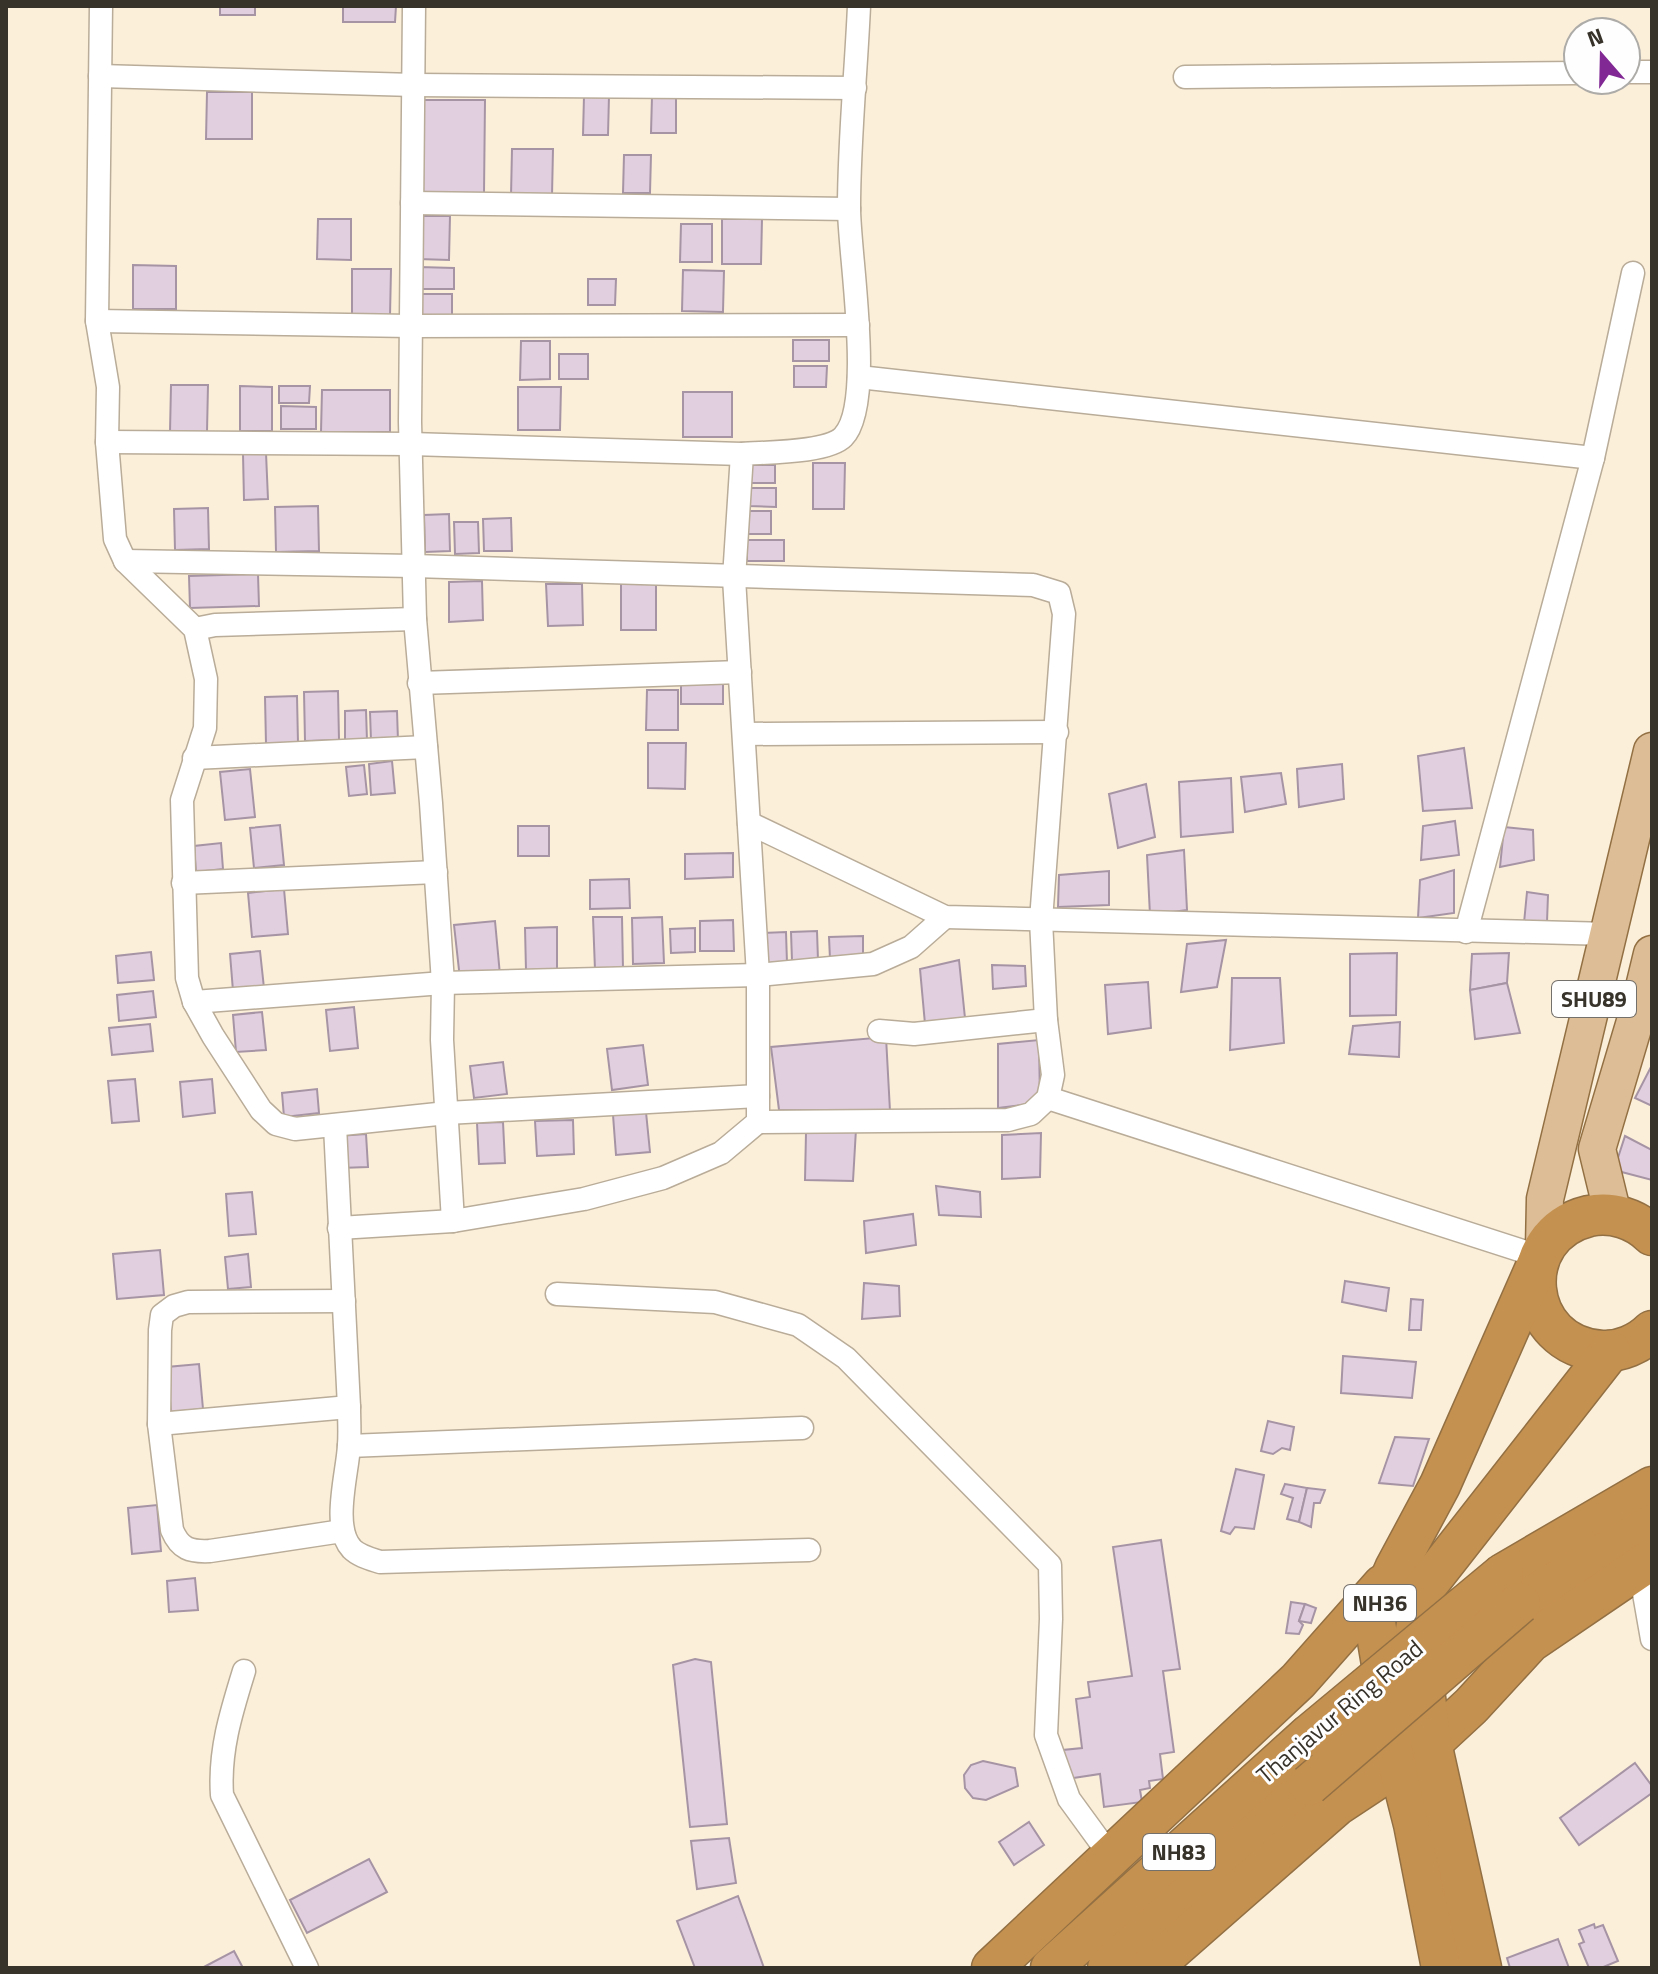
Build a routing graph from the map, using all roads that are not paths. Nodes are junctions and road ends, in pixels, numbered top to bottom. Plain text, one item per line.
1 (101, 6) edge
2 (414, 6) edge
3 (859, 6) edge
4 (1562, 73) edge
5 (100, 76) junction
6 (1185, 77) dead end
7 (414, 85) junction
8 (855, 88) junction
9 (412, 203) junction
10 (849, 209) junction
11 (1633, 273) dead end
12 (97, 321) junction
13 (858, 325) junction
14 (411, 326) junction
15 (859, 377) junction
16 (107, 442) junction
17 (411, 444) junction
18 (742, 454) junction
19 (1593, 458) junction
20 (125, 561) junction
21 (414, 566) junction
22 (734, 578) junction
23 (415, 619) junction
24 (195, 629) junction
25 (740, 672) junction
26 (419, 683) junction
27 (1057, 732) junction
28 (744, 734) junction
29 (426, 747) junction
30 (1652, 751) edge
31 (194, 758) junction
32 (749, 823) junction
33 (436, 872) junction
34 (183, 883) junction
35 (945, 917) junction
36 (1041, 920) junction
37 (1466, 932) junction
38 (1609, 934) junction
39 (1652, 954) edge
40 (758, 975) junction
41 (443, 983) junction
42 (194, 1002) junction
43 (1046, 1020) junction
44 (879, 1031) dead end
45 (758, 1096) junction
46 (1048, 1098) junction
47 (447, 1113) junction
48 (758, 1122) junction
49 (335, 1126) junction
50 (453, 1221) junction
51 (1637, 1222) edge
52 (339, 1228) junction
53 (1541, 1257) junction
54 (557, 1294) dead end
55 (344, 1301) junction
56 (1652, 1331) edge
57 (1610, 1351) junction
58 (349, 1407) junction
59 (159, 1424) junction
60 (802, 1428) dead end
61 (349, 1446) junction
62 (1652, 1487) edge
63 (1652, 1525) edge
64 (342, 1531) junction
65 (809, 1550) dead end
66 (1646, 1562) edge
67 (1395, 1569) junction
68 (1512, 1589) junction
69 (1652, 1639) edge
70 (244, 1671) dead end
71 (1471, 1706) junction
72 (1415, 1754) junction
73 (1440, 1785) junction
74 (1323, 1795) junction
75 (1414, 1824) junction
76 (1112, 1858) junction
77 (307, 1968) edge
78 (992, 1968) edge
79 (1051, 1968) edge
80 (1108, 1968) edge
81 (1151, 1968) edge
82 (1442, 1968) edge
83 (1481, 1968) edge

1 - 5 street
2 - 7 street
3 - 8 street
4 - 6 street
5 - 7 street
5 - 12 street
7 - 8 street
7 - 9 street
8 - 10 street
9 - 10 street
9 - 14 street
10 - 13 street
11 - 19 street
12 - 14 street
12 - 16 street
13 - 14 street
13 - 15 street
14 - 17 street
15 - 18 street
15 - 19 street
16 - 17 street
16 - 20 street
17 - 18 street
17 - 21 street
18 - 22 street
19 - 37 street
20 - 21 street
20 - 24 street
21 - 22 street
21 - 23 street
22 - 25 street
22 - 27 street
23 - 24 street
23 - 26 street
24 - 31 street
25 - 26 street
25 - 28 street
26 - 29 street
27 - 28 street
27 - 36 street
28 - 32 street
29 - 31 street
29 - 33 street
30 - 38 main road, SHU89
31 - 34 street
32 - 35 street
32 - 40 street
33 - 34 street
33 - 41 street
34 - 42 street
35 - 36 street
35 - 40 street
36 - 37 street
36 - 43 street
37 - 38 street
38 - 53 main road, SHU89
39 - 51 main road, SHU89
40 - 41 street
40 - 45 street
41 - 42 street
41 - 47 street
42 - 49 street
43 - 44 street
43 - 46 street
45 - 47 street
45 - 48 street
46 - 48 street
46 - 53 street
47 - 49 street
47 - 50 street
48 - 50 street
49 - 52 street
50 - 52 street
51 - 53 highway, NH36
52 - 55 street
53 - 57 highway
53 - 67 highway, NH36
54 - 76 street
55 - 58 street
55 - 59 street
56 - 57 highway, NH36
57 - 72 highway, NH36
58 - 59 street
58 - 61 street
59 - 64 street
60 - 61 street
61 - 64 street
62 - 68 highway, Thanjavur Ring Road / NH83
63 - 68 highway, Thanjavur Ring Road / NH83
64 - 65 street
66 - 69 street
66 - 71 highway
67 - 72 highway, NH36
67 - 76 highway
68 - 74 highway, Thanjavur Ring Road / NH83, bridge
68 - 79 highway, Thanjavur Ring Road / NH83, bridge
70 - 77 street
71 - 72 highway
71 - 73 highway
72 - 73 highway, NH36
72 - 74 highway
72 - 75 highway, NH36
73 - 83 highway, NH36
74 - 75 highway
74 - 80 highway, Thanjavur Ring Road / NH83
74 - 81 highway
75 - 82 highway, NH36
76 - 78 highway

